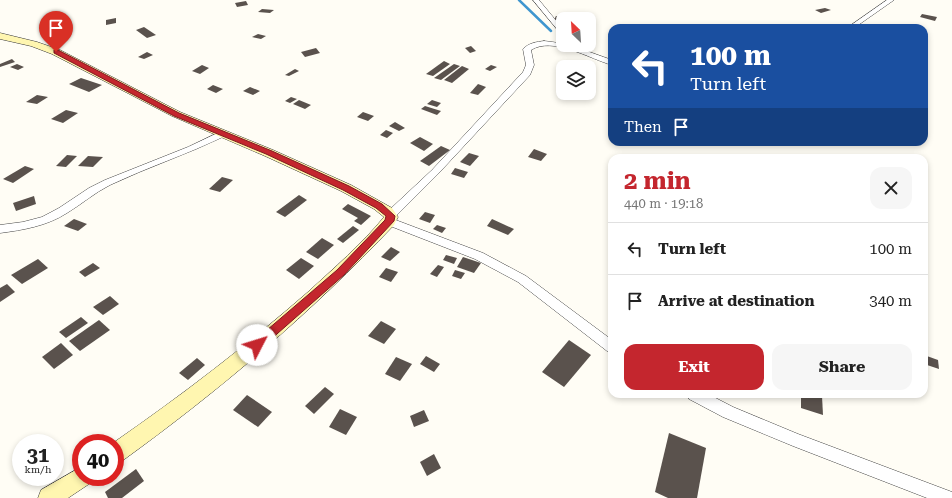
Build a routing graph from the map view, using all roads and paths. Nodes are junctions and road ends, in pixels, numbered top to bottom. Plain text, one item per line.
1 (536, 0) edge
2 (891, 0) edge
3 (556, 24) edge
4 (856, 24) edge
5 (0, 36) edge
6 (556, 45) edge
7 (584, 52) edge
8 (608, 61) edge
9 (222, 134) junction
10 (390, 218) junction
11 (0, 229) edge
12 (608, 344) edge
13 (702, 398) edge
14 (124, 447) edge
15 (72, 483) edge
16 (49, 498) edge
17 (947, 498) edge

1 - 3 street
2 - 4 street
5 - 9 street
6 - 10 street
7 - 8 street
9 - 10 street
9 - 11 street
10 - 12 street
10 - 14 street
13 - 17 street
15 - 16 street

